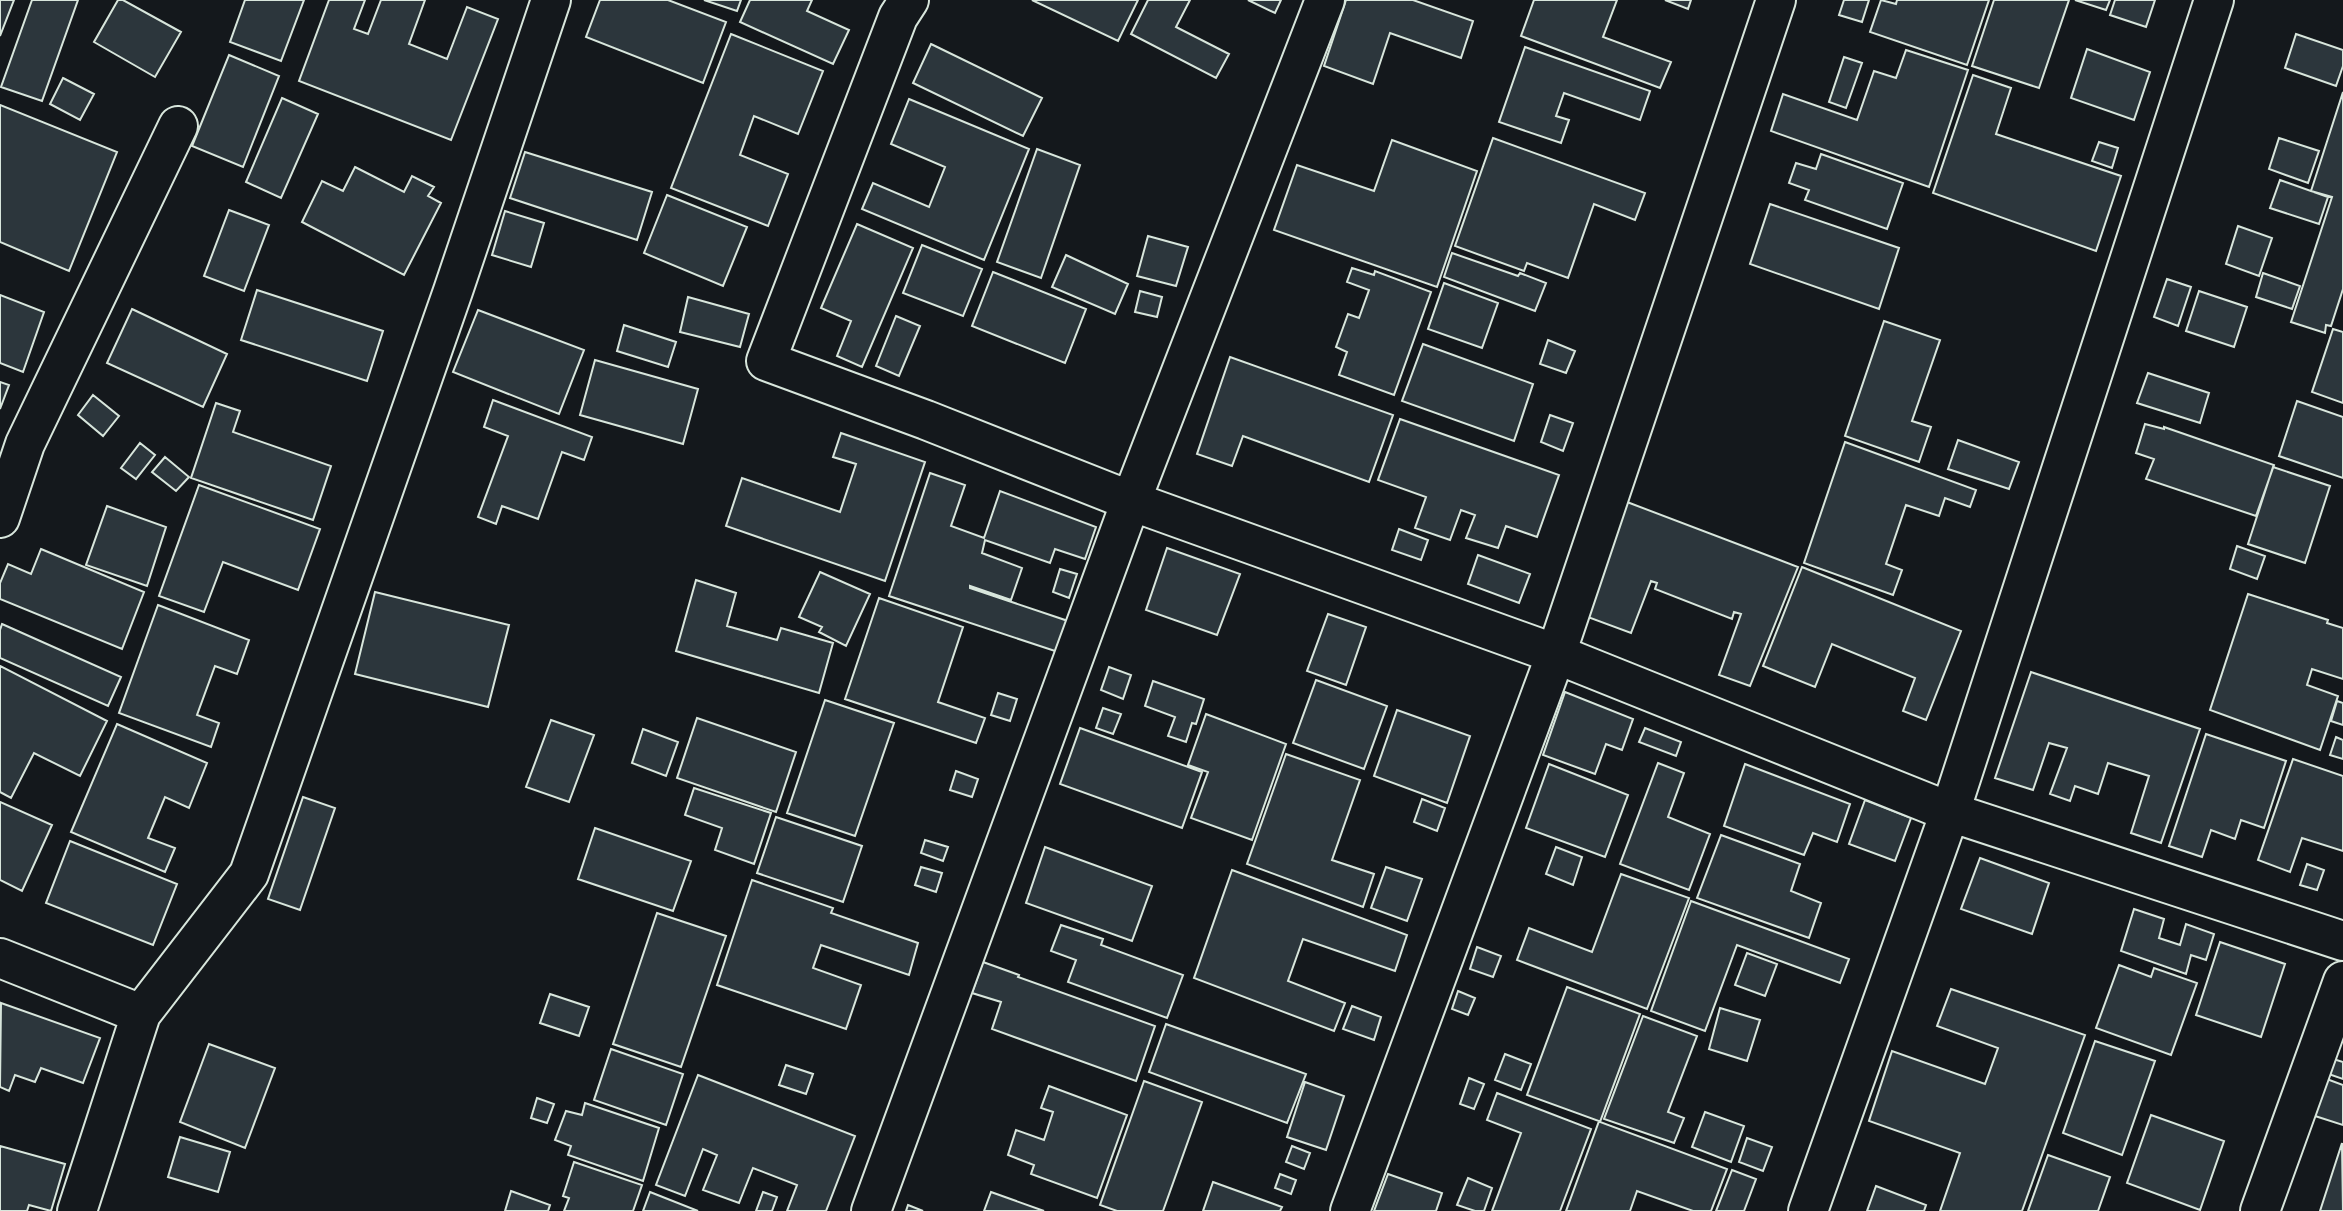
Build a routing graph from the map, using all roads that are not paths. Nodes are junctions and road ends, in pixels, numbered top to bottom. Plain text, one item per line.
1 (551, 0) edge
2 (909, 0) edge
3 (1325, 0) edge
4 (1776, 0) edge
5 (2214, 0) edge
6 (178, 126) dead end
7 (1131, 500) junction
8 (0, 518) edge
9 (1556, 653) junction
10 (1950, 812) junction
11 (2343, 941) edge
12 (0, 958) edge
13 (2343, 981) edge
14 (141, 1014) junction
15 (77, 1211) edge
16 (871, 1211) edge
17 (1350, 1211) edge
18 (1808, 1211) edge
19 (2260, 1211) edge

1 - 14 street
2 - 7 street
3 - 7 street
4 - 9 street
5 - 10 street
6 - 8 street
7 - 9 street
7 - 16 street
9 - 10 street
9 - 17 street
10 - 11 street
10 - 18 street
12 - 14 street
13 - 19 street
14 - 15 street

